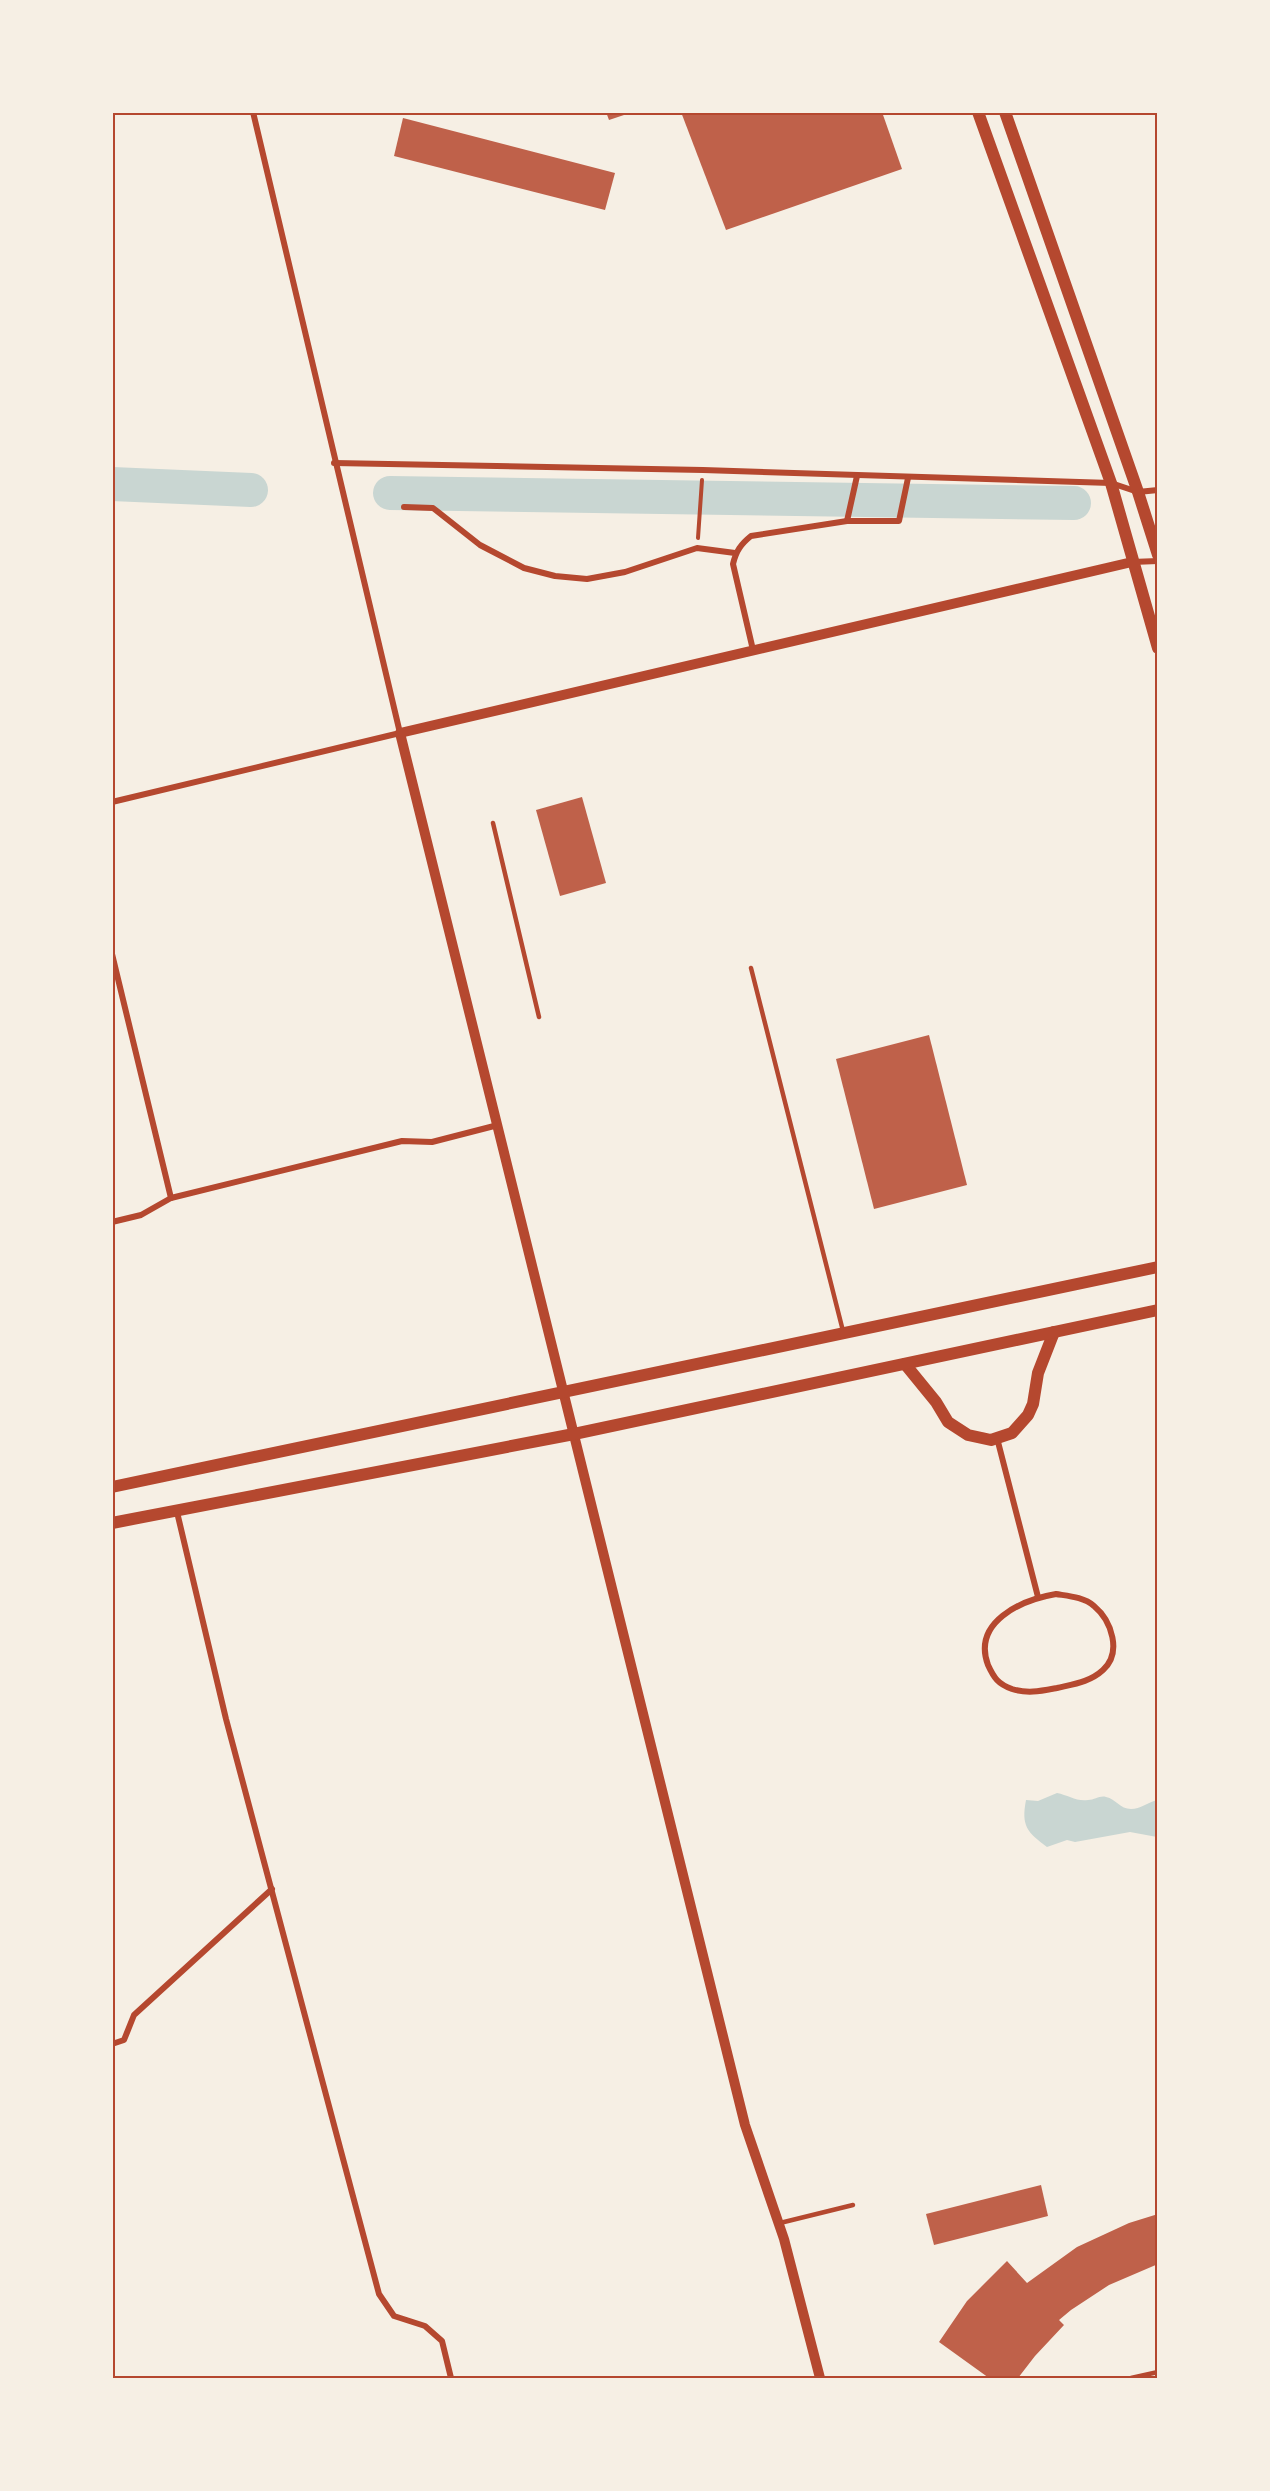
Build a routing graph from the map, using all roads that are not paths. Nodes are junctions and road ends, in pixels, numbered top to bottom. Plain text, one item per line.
1 (253, 112) edge
2 (978, 112) edge
3 (1005, 112) edge
4 (334, 463) junction
5 (857, 476) junction
6 (908, 478) junction
7 (1111, 483) junction
8 (1158, 490) edge
9 (1138, 492) junction
10 (404, 507) dead end
11 (847, 520) junction
12 (735, 553) junction
13 (1158, 555) edge
14 (1158, 561) edge
15 (1132, 562) junction
16 (1158, 648) edge
17 (753, 650) junction
18 (400, 733) junction
19 (112, 802) edge
20 (493, 823) dead end
21 (112, 954) edge
22 (750, 968) dead end
23 (539, 1017) dead end
24 (498, 1125) junction
25 (171, 1198) junction
26 (112, 1222) edge
27 (1158, 1267) edge
28 (1158, 1310) edge
29 (1054, 1332) junction
30 (843, 1334) junction
31 (905, 1364) junction
32 (564, 1392) junction
33 (574, 1434) junction
34 (997, 1438) junction
35 (112, 1487) edge
36 (177, 1512) junction
37 (112, 1523) edge
38 (1038, 1597) junction
39 (272, 1889) junction
40 (112, 2044) edge
41 (853, 2205) dead end
42 (779, 2224) junction
43 (1158, 2372) edge
44 (451, 2379) edge
45 (820, 2379) edge
46 (1131, 2379) edge

1 - 4 street
2 - 7 main road
3 - 9 main road
4 - 5 street
4 - 18 street
5 - 6 street
5 - 11 street
6 - 7 street
6 - 11 street
7 - 9 street
7 - 15 main road
8 - 9 street
9 - 13 main road
10 - 12 street
11 - 12 street
12 - 17 street
14 - 15 street
15 - 16 main road
15 - 17 street
17 - 18 street
18 - 19 street
18 - 24 street
20 - 23 lane
21 - 25 street
22 - 30 lane
24 - 25 street
24 - 32 street
25 - 26 street
27 - 30 main road
28 - 29 main road
29 - 31 main road
29 - 34 main road
30 - 32 main road
31 - 33 main road
31 - 34 main road
32 - 33 street
32 - 35 main road
33 - 36 main road
33 - 42 street
34 - 38 street
36 - 37 main road
36 - 39 street
38 - 38 street
39 - 40 street
39 - 44 street
41 - 42 lane
42 - 45 street
43 - 46 lane

